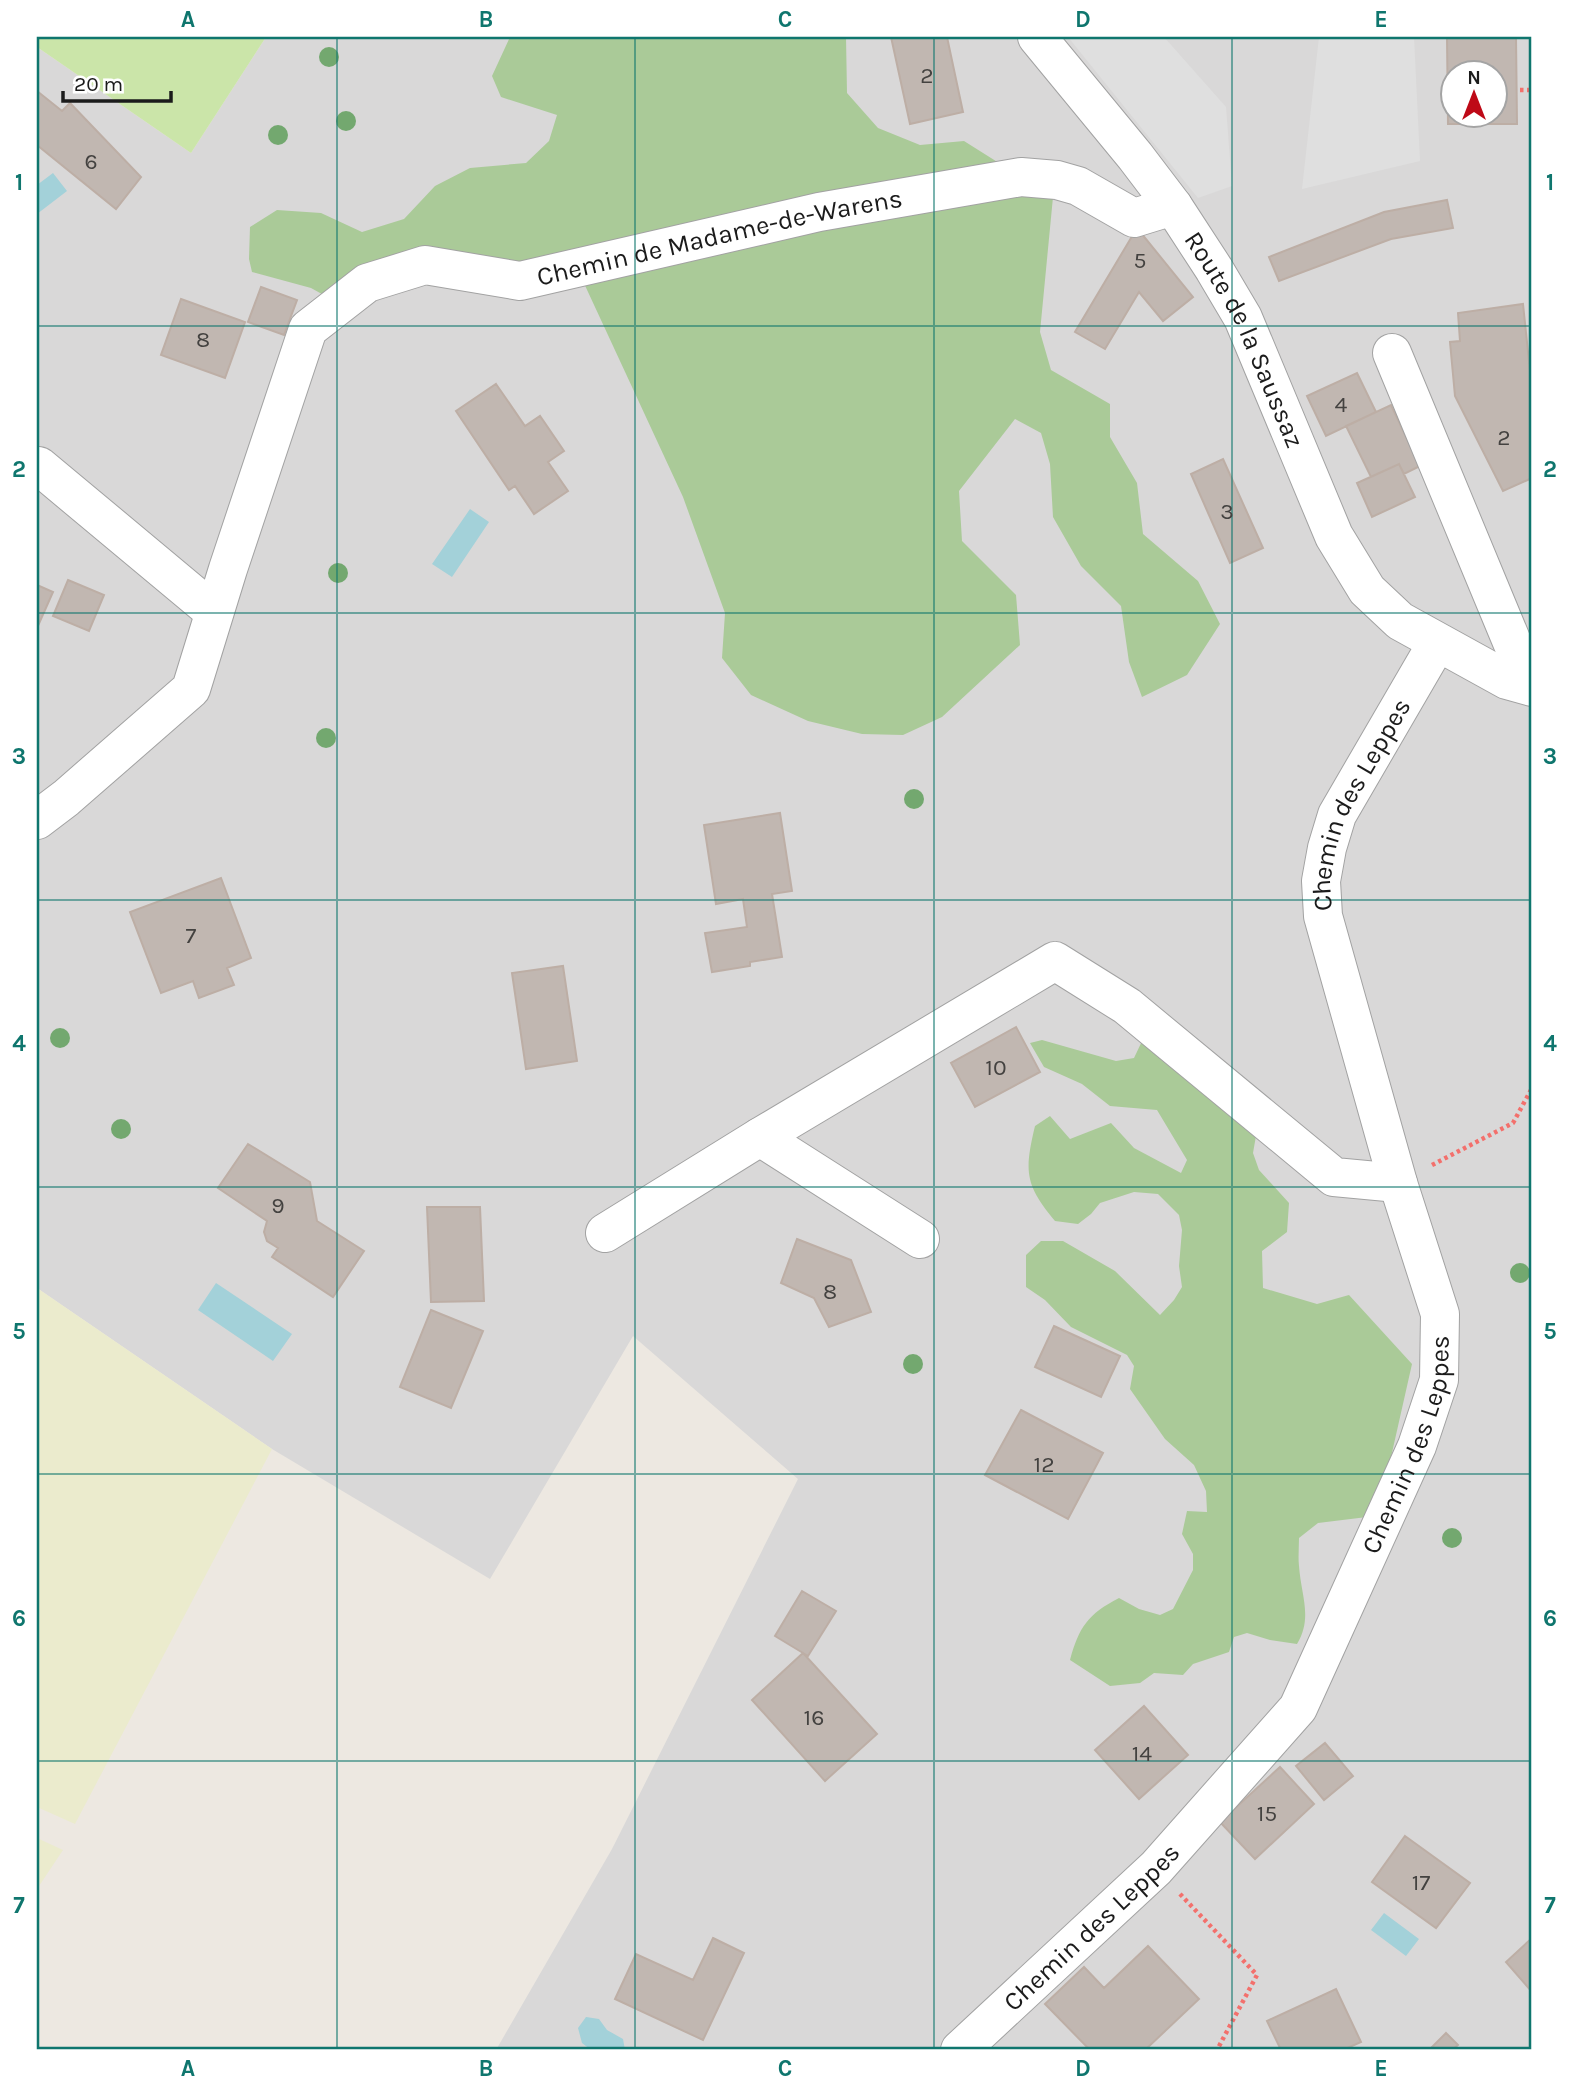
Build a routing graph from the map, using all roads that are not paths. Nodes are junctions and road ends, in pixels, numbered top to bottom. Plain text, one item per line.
1 (1037, 37) edge
2 (1173, 206) junction
3 (1392, 353) dead end
4 (37, 467) edge
5 (214, 612) junction
6 (1437, 643) junction
7 (1527, 665) edge
8 (37, 820) edge
9 (760, 1136) junction
10 (1398, 1183) junction
11 (605, 1233) dead end
12 (920, 1239) dead end
13 (960, 2050) edge

1 - 2 street, Route de la Saussaz
2 - 5 street, Chemin de Madame-de-Warens
2 - 6 street, Route de la Saussaz
3 - 7 street
4 - 5 street
5 - 8 street, Chemin de Madame-de-Warens
6 - 7 street, Route de la Saussaz
6 - 10 street, Chemin des Leppes
9 - 10 street
9 - 11 street
9 - 12 street
10 - 13 street, Chemin des Leppes

